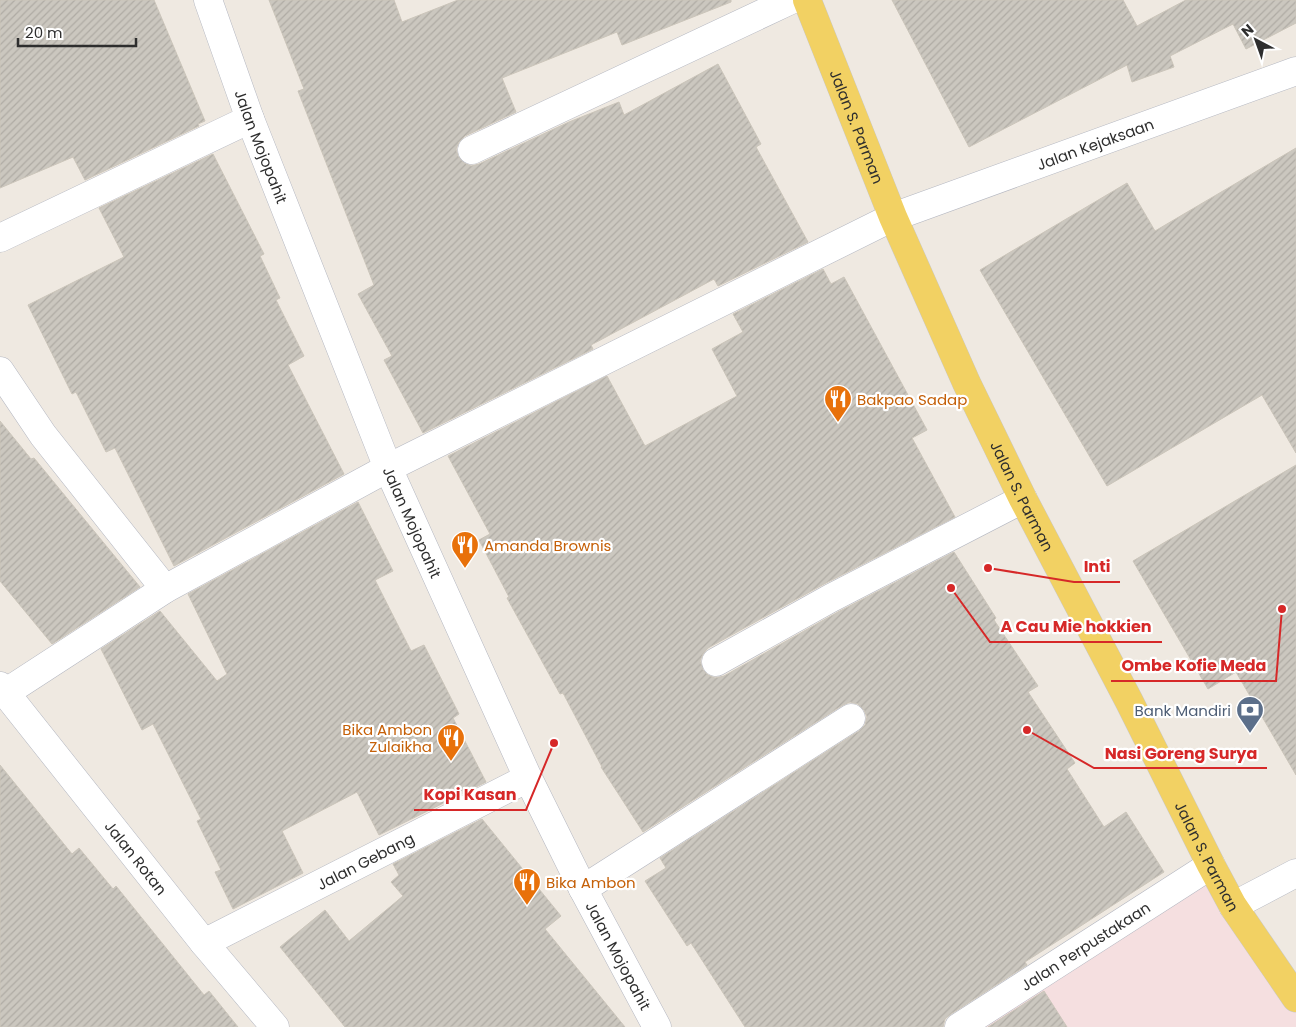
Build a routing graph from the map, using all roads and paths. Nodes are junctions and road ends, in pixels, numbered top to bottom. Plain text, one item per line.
1 (208, 0) edge
2 (791, 0) edge
3 (807, 0) edge
4 (1296, 71) edge
5 (250, 119) junction
6 (472, 150) dead end
7 (893, 217) junction
8 (0, 238) edge
9 (0, 371) edge
10 (388, 468) junction
11 (1023, 499) junction
12 (165, 588) junction
13 (716, 662) dead end
14 (3, 690) edge
15 (850, 718) dead end
16 (528, 778) junction
17 (1210, 865) junction
18 (1296, 873) edge
19 (583, 890) junction
20 (1233, 906) junction
21 (204, 943) junction
22 (1296, 998) edge
23 (275, 1027) edge
24 (657, 1027) edge
25 (959, 1027) edge

1 - 5 street, Jalan Mojopahit
2 - 6 street
3 - 7 main road, Jalan S. Parman
4 - 7 street, Jalan Kejaksaan
5 - 8 street
5 - 10 street, Jalan Mojopahit
7 - 10 street, Jalan Kejaksaan
7 - 11 main road, Jalan S. Parman
9 - 12 street
10 - 12 street, Jalan Kejaksaan
10 - 16 street, Jalan Mojopahit
11 - 13 street
11 - 17 main road, Jalan S. Parman
12 - 14 street, Jalan Kejaksaan
14 - 21 street, Jalan Rotan
15 - 19 street
16 - 19 street, Jalan Mojopahit
16 - 21 street, Jalan Gebang
17 - 20 main road, Jalan S. Parman
17 - 25 street, Jalan Perpustakaan
18 - 20 street
19 - 24 street, Jalan Mojopahit
20 - 22 main road, Jalan S. Parman
21 - 23 street, Jalan Rotan

